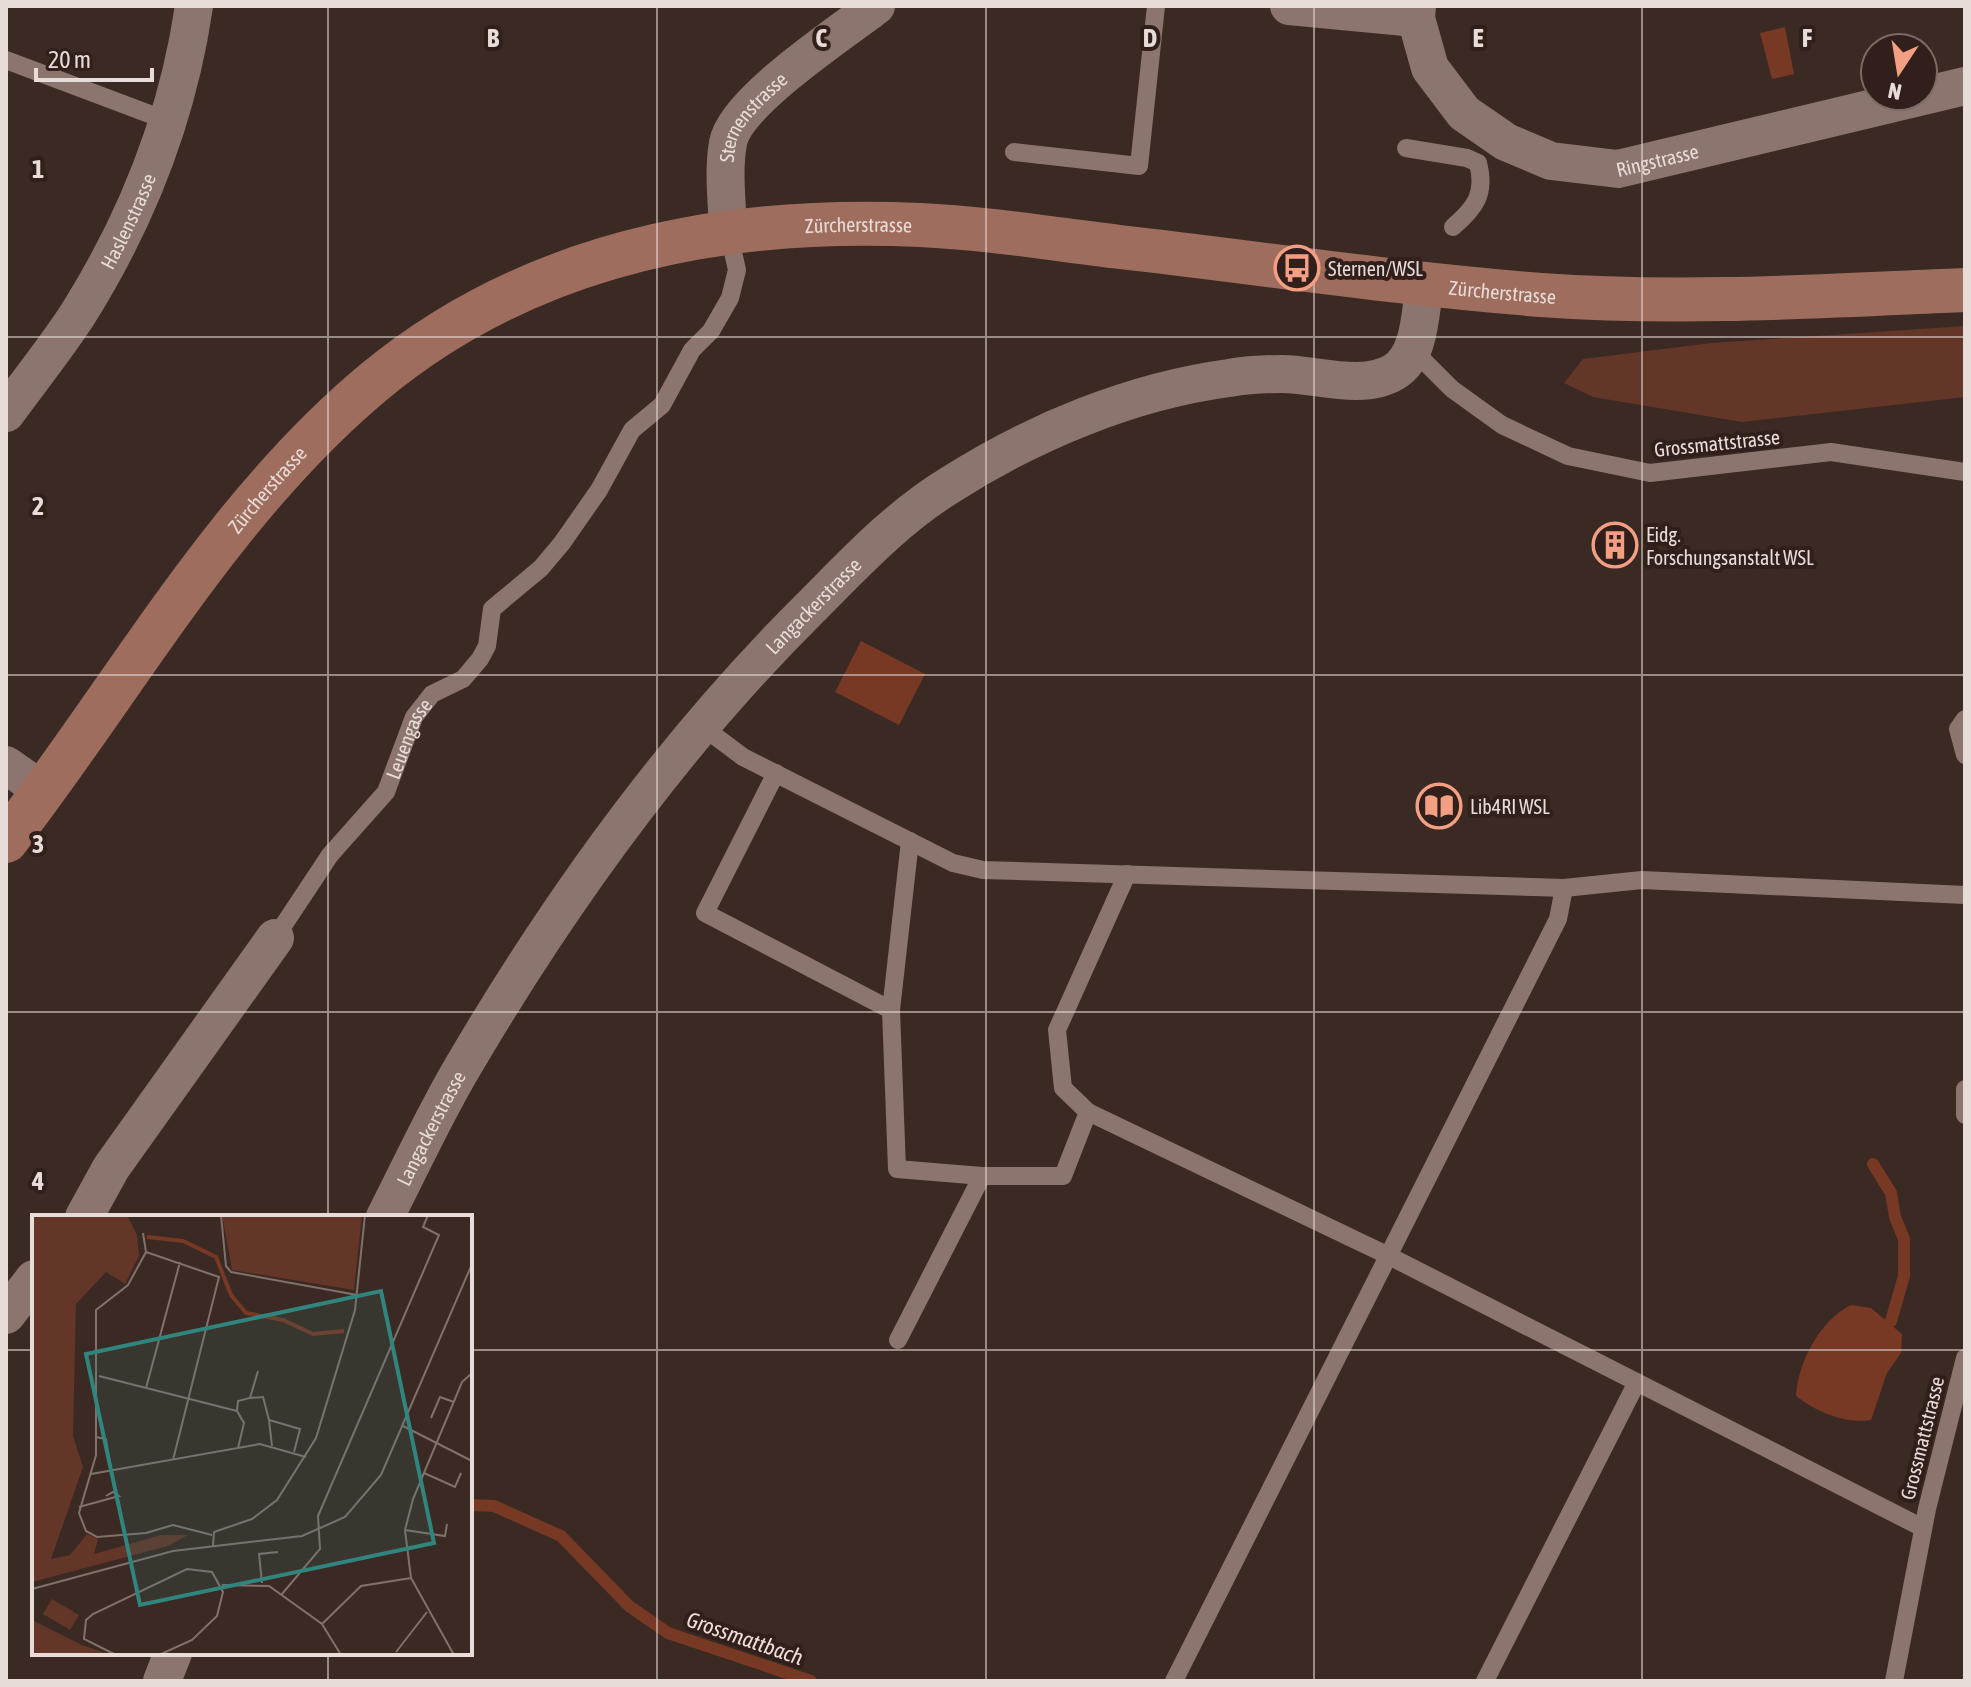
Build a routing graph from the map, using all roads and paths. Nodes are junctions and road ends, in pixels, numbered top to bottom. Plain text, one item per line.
1 (194, 6) edge
2 (876, 6) edge
3 (1156, 6) edge
4 (1289, 6) edge
5 (1416, 12) edge
6 (6, 60) edge
7 (1965, 86) edge
8 (168, 121) junction
9 (1406, 148) dead end
10 (1014, 152) dead end
11 (1453, 227) dead end
12 (728, 230) junction
13 (1425, 283) junction
14 (1965, 290) edge
15 (1413, 350) junction
16 (6, 413) edge
17 (1965, 472) edge
18 (1965, 719) edge
19 (703, 727) junction
20 (1965, 755) edge
21 (6, 765) edge
22 (776, 773) junction
23 (43, 791) junction
24 (6, 841) edge
25 (910, 841) junction
26 (1127, 874) junction
27 (1564, 888) junction
28 (1965, 895) edge
29 (275, 938) joint
30 (891, 1010) junction
31 (1965, 1089) edge
32 (1088, 1112) junction
33 (1965, 1115) edge
34 (982, 1176) junction
35 (85, 1215) edge
36 (386, 1215) edge
37 (1389, 1256) junction
38 (32, 1282) edge
39 (6, 1315) edge
40 (898, 1340) dead end
41 (1965, 1358) edge
42 (1637, 1382) junction
43 (1923, 1528) junction
44 (172, 1655) edge
45 (162, 1681) edge
46 (1174, 1681) edge
47 (1485, 1681) edge
48 (1894, 1681) edge

1 - 8 street, Haslenstrasse
2 - 12 street, Sternenstrasse
3 - 10 lane
4 - 5 street, Ringstrasse
5 - 7 street, Ringstrasse
6 - 8 lane
8 - 16 street, Haslenstrasse
9 - 11 lane
12 - 13 main road, Zürcherstrasse
12 - 23 main road, Zürcherstrasse
12 - 29 lane, Leuengasse
13 - 14 main road, Zürcherstrasse
13 - 15 street
15 - 17 lane, Grossmattstrasse
15 - 19 street, Langackerstrasse
18 - 20 lane
19 - 22 lane
19 - 36 street, Langackerstrasse
21 - 23 street
22 - 25 lane
22 - 30 lane
23 - 24 main road, Zürcherstrasse
25 - 26 lane
25 - 30 lane
26 - 27 lane
26 - 32 lane
27 - 28 lane
27 - 37 lane
29 - 35 street, Leuengasse
30 - 34 lane
31 - 33 lane
32 - 34 lane
32 - 37 lane
34 - 40 lane
37 - 42 lane
37 - 46 lane
38 - 39 street
41 - 43 lane, Grossmattstrasse
42 - 43 lane
42 - 47 lane
43 - 48 lane, Grossmattstrasse
44 - 45 street

